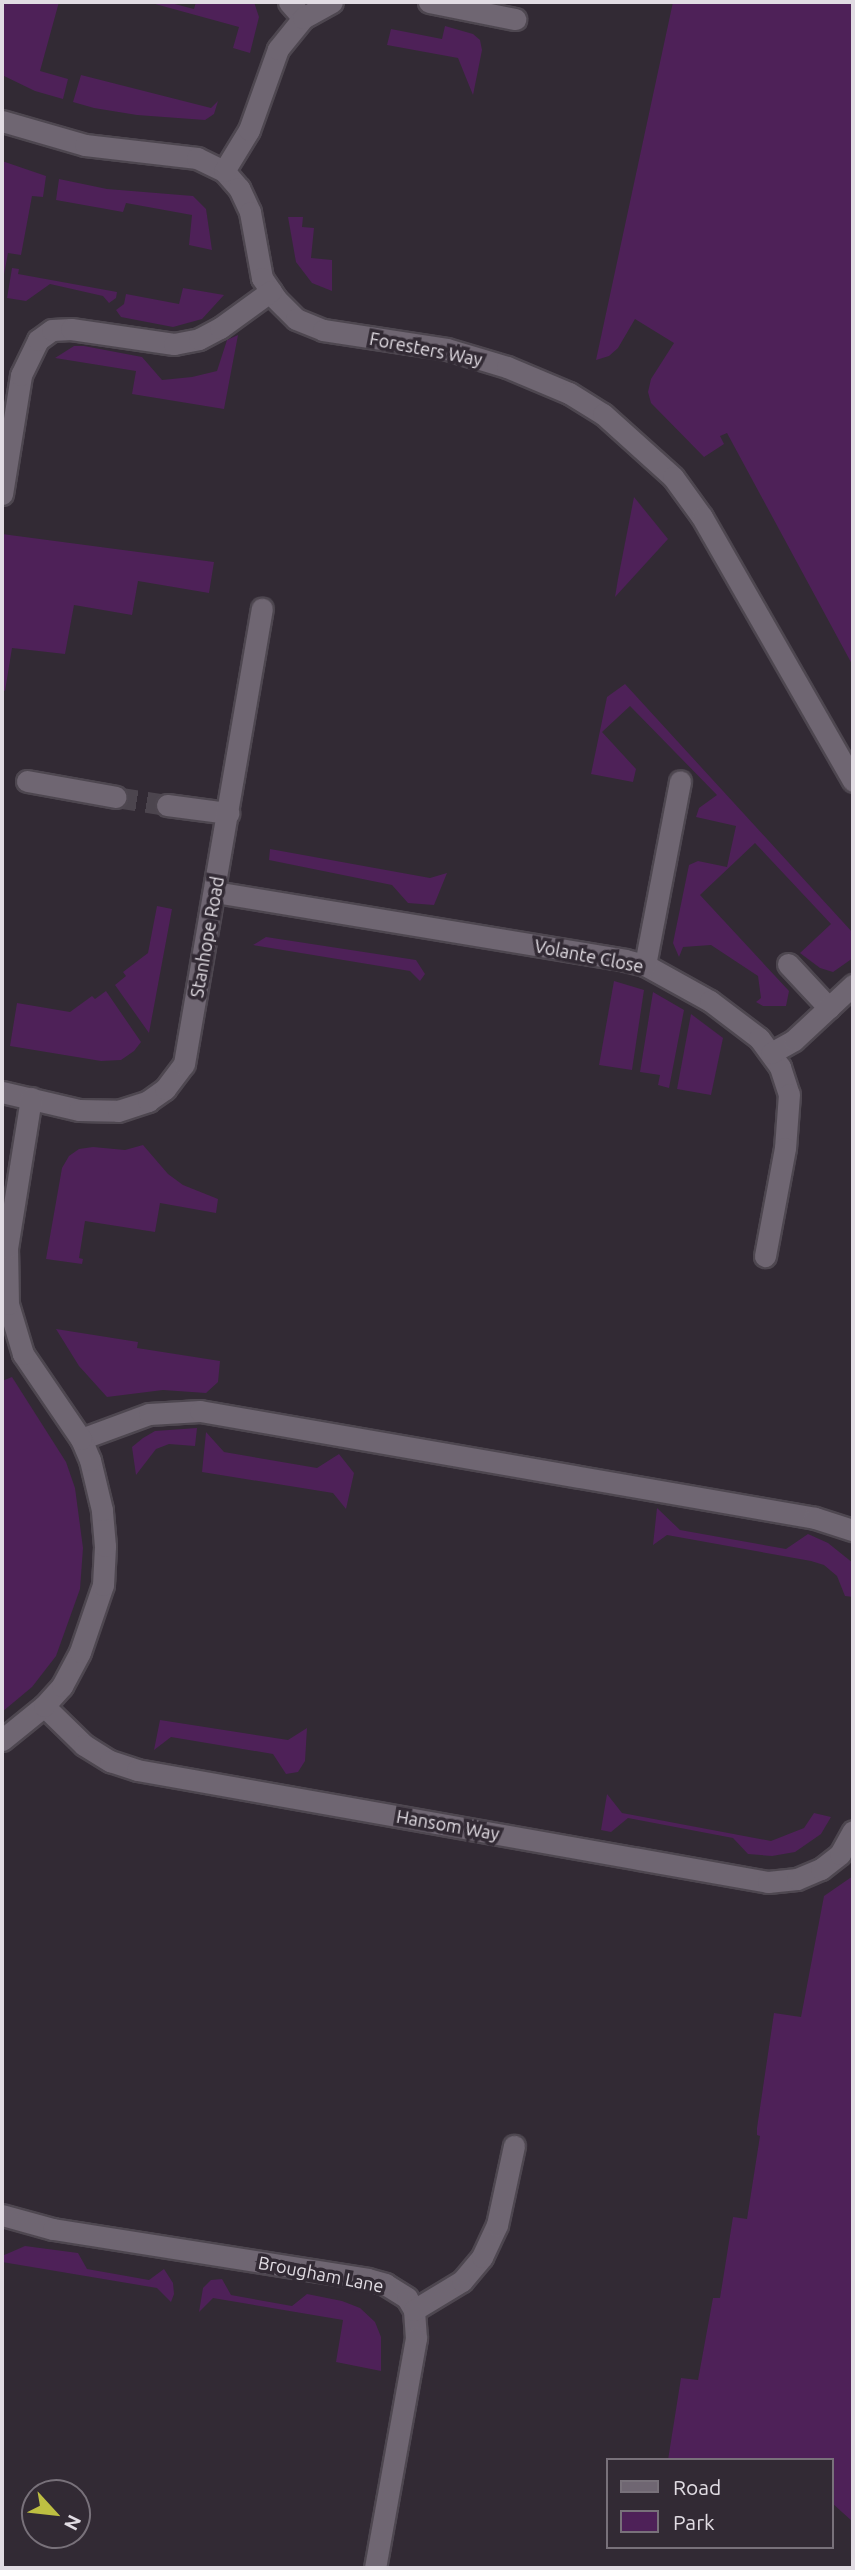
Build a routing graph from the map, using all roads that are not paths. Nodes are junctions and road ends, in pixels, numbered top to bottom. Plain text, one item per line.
1 (332, 2) edge
2 (429, 2) edge
3 (296, 10) edge
4 (515, 19) dead end
5 (2, 121) edge
6 (224, 171) junction
7 (271, 291) junction
8 (2, 494) edge
9 (262, 609) dead end
10 (26, 781) dead end
11 (680, 781) dead end
12 (853, 781) edge
13 (116, 797) tunnel mouth
14 (167, 805) tunnel mouth
15 (228, 813) junction
16 (215, 892) junction
17 (788, 964) dead end
18 (645, 965) junction
19 (853, 985) edge
20 (829, 1008) junction
21 (771, 1053) junction
22 (2, 1092) edge
23 (31, 1098) junction
24 (765, 1256) dead end
25 (81, 1439) junction
26 (853, 1530) edge
27 (44, 1706) junction
28 (2, 1740) edge
29 (853, 1831) edge
30 (514, 2146) dead end
31 (2, 2215) edge
32 (414, 2310) junction
33 (375, 2568) edge

1 - 3 street
2 - 4 street
3 - 6 street
5 - 6 street
6 - 7 street, Foresters Way
7 - 8 street
7 - 12 street, Foresters Way
9 - 15 street, Stanhope Road
10 - 13 street
11 - 18 street
14 - 15 street
15 - 16 street, Stanhope Road
16 - 18 street, Volante Close
16 - 23 street, Stanhope Road
17 - 20 street
18 - 21 street, Volante Close
19 - 20 street
20 - 21 street
21 - 24 street, Volante Close
22 - 23 street, Stanhope Road
23 - 25 street
25 - 26 street
25 - 27 street
27 - 28 street
27 - 29 street, Hansom Way
30 - 32 street
31 - 32 street, Brougham Lane
32 - 33 street

